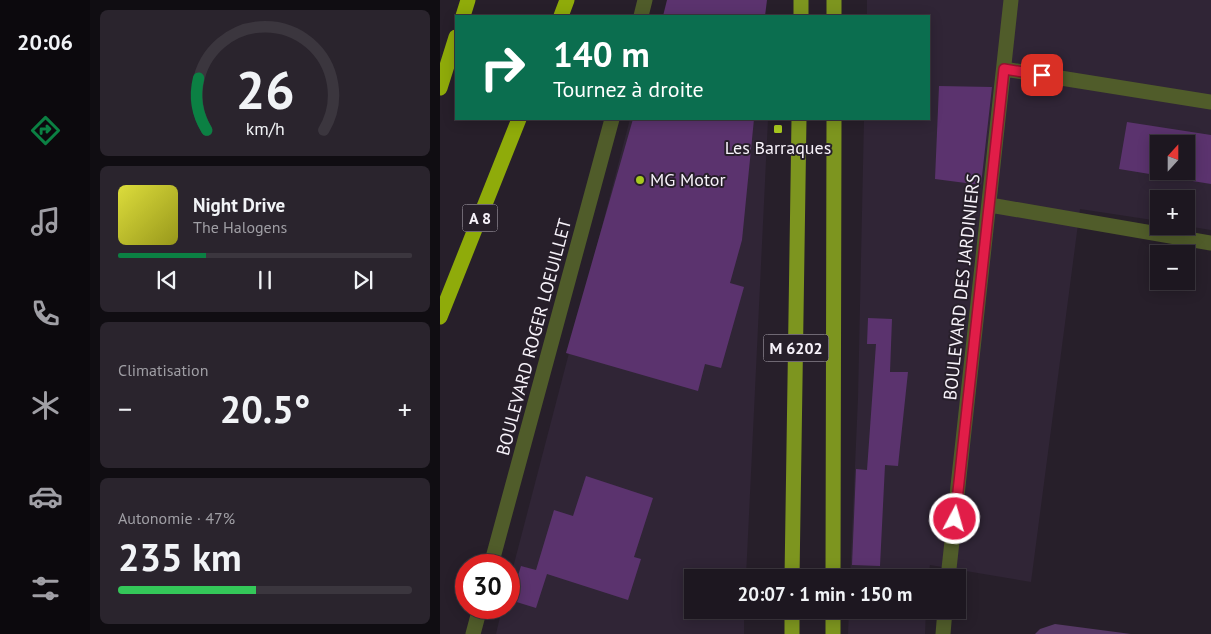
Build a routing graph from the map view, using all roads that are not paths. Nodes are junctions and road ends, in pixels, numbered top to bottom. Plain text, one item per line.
1 (462, 0) edge
2 (468, 0) edge
3 (567, 0) edge
4 (645, 0) edge
5 (801, 0) edge
6 (834, 0) edge
7 (1011, 0) edge
8 (462, 15) edge
9 (462, 15) edge
10 (560, 15) edge
11 (641, 15) edge
12 (800, 15) edge
13 (834, 15) edge
14 (455, 40) edge
15 (1004, 69) junction
16 (440, 88) edge
17 (1211, 102) edge
18 (519, 120) edge
19 (612, 120) edge
20 (799, 120) edge
21 (834, 120) edge
22 (990, 205) junction
23 (1211, 243) edge
24 (440, 317) edge
25 (494, 554) edge
26 (792, 569) edge
27 (833, 569) edge
28 (949, 569) edge
29 (477, 619) edge
30 (792, 619) edge
31 (833, 619) edge
32 (944, 619) edge
33 (473, 634) edge
34 (792, 634) edge
35 (833, 634) edge
36 (943, 634) edge

1 - 8 highway
2 - 9 highway
3 - 10 highway
4 - 11 street
5 - 12 main road
6 - 13 main road
7 - 15 street, BOULEVARD DES JARDINIERS
14 - 16 highway
15 - 17 street
15 - 22 street, BOULEVARD DES JARDINIERS
18 - 24 highway, A 8
19 - 25 street, BOULEVARD ROGER LOEUILLET
20 - 26 main road, M 6202
21 - 27 main road, M 6202
22 - 23 street
22 - 28 street, BOULEVARD DES JARDINIERS
29 - 33 street
30 - 34 main road
31 - 35 main road
32 - 36 street

